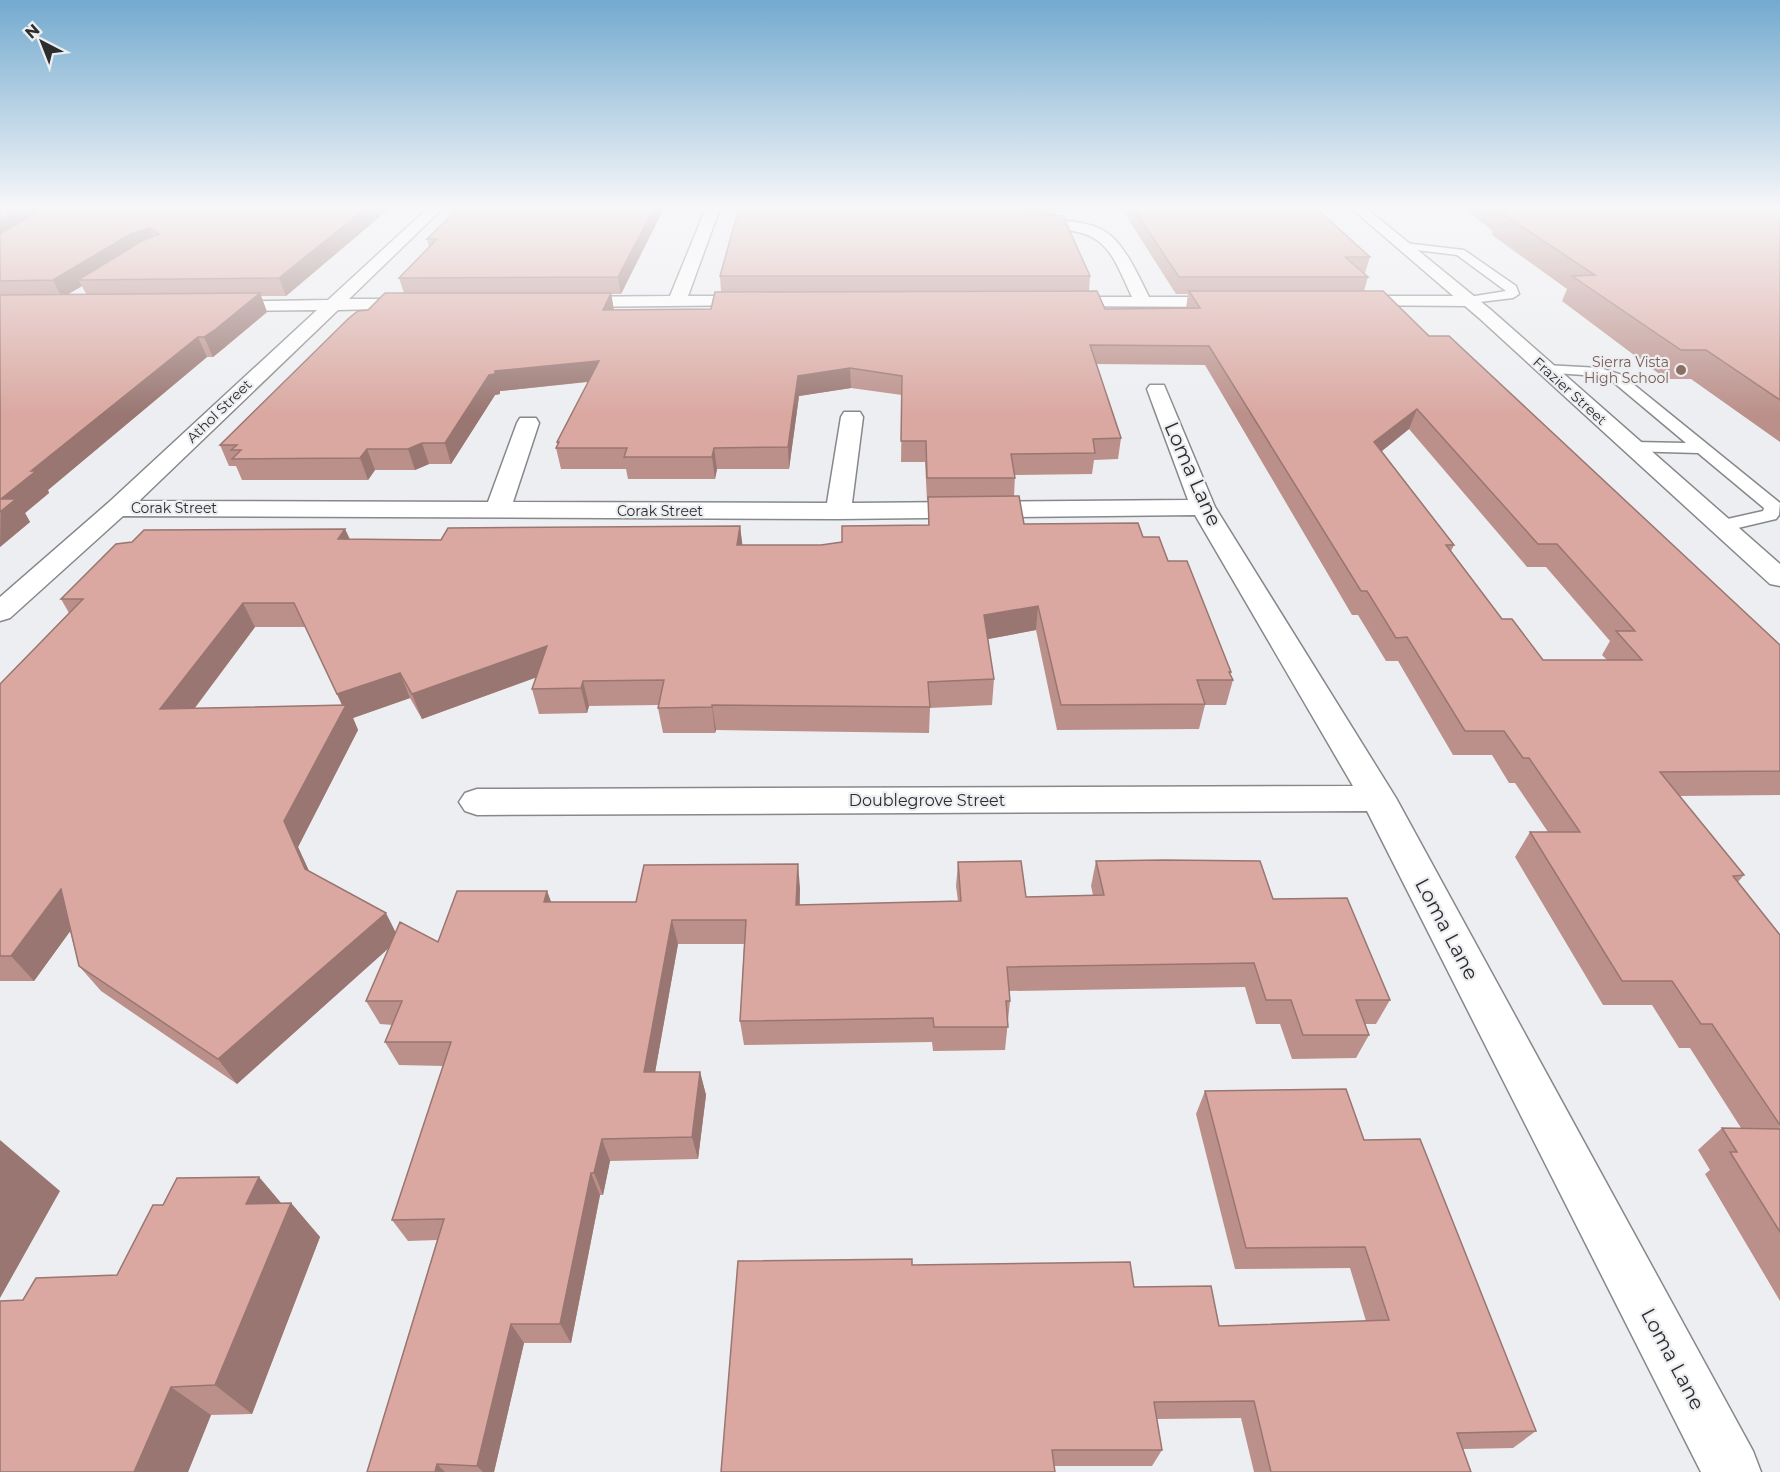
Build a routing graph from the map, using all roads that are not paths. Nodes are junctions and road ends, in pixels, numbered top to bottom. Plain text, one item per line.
1 (362, 277) edge
2 (687, 277) edge
3 (1130, 277) edge
4 (1440, 277) edge
5 (1495, 277) edge
6 (677, 301) junction
7 (773, 301) edge
8 (1468, 301) junction
9 (1035, 302) edge
10 (1143, 302) junction
11 (1248, 302) edge
12 (1330, 302) edge
13 (546, 303) edge
14 (438, 304) edge
15 (201, 306) edge
16 (330, 306) junction
17 (1545, 369) junction
18 (1157, 389) dead end
19 (852, 417) dead end
20 (528, 423) dead end
21 (1633, 447) junction
22 (1702, 448) junction
23 (1203, 507) junction
24 (117, 508) junction
25 (497, 511) junction
26 (838, 511) junction
27 (1721, 526) junction
28 (1780, 578) edge
29 (0, 612) edge
30 (1378, 798) junction
31 (477, 802) dead end
32 (1732, 1472) edge

1 - 16 street, Athol Street
2 - 6 street
3 - 10 street
4 - 8 street, Frazier Street
5 - 8 lane
6 - 7 street
6 - 13 street
8 - 12 street
8 - 17 street, Frazier Street
9 - 10 street
10 - 11 street
14 - 16 street
15 - 16 street
16 - 24 street, Athol Street
17 - 21 street, Frazier Street
17 - 22 lane
18 - 23 street, Loma Lane
19 - 26 street
20 - 25 street
21 - 22 lane
21 - 27 street, Frazier Street
22 - 27 lane
23 - 26 street, Corak Street
23 - 30 street, Loma Lane
24 - 25 street, Corak Street
24 - 29 street, Athol Street
25 - 26 street, Corak Street
27 - 28 street, Frazier Street
30 - 31 street, Doublegrove Street
30 - 32 street, Loma Lane

